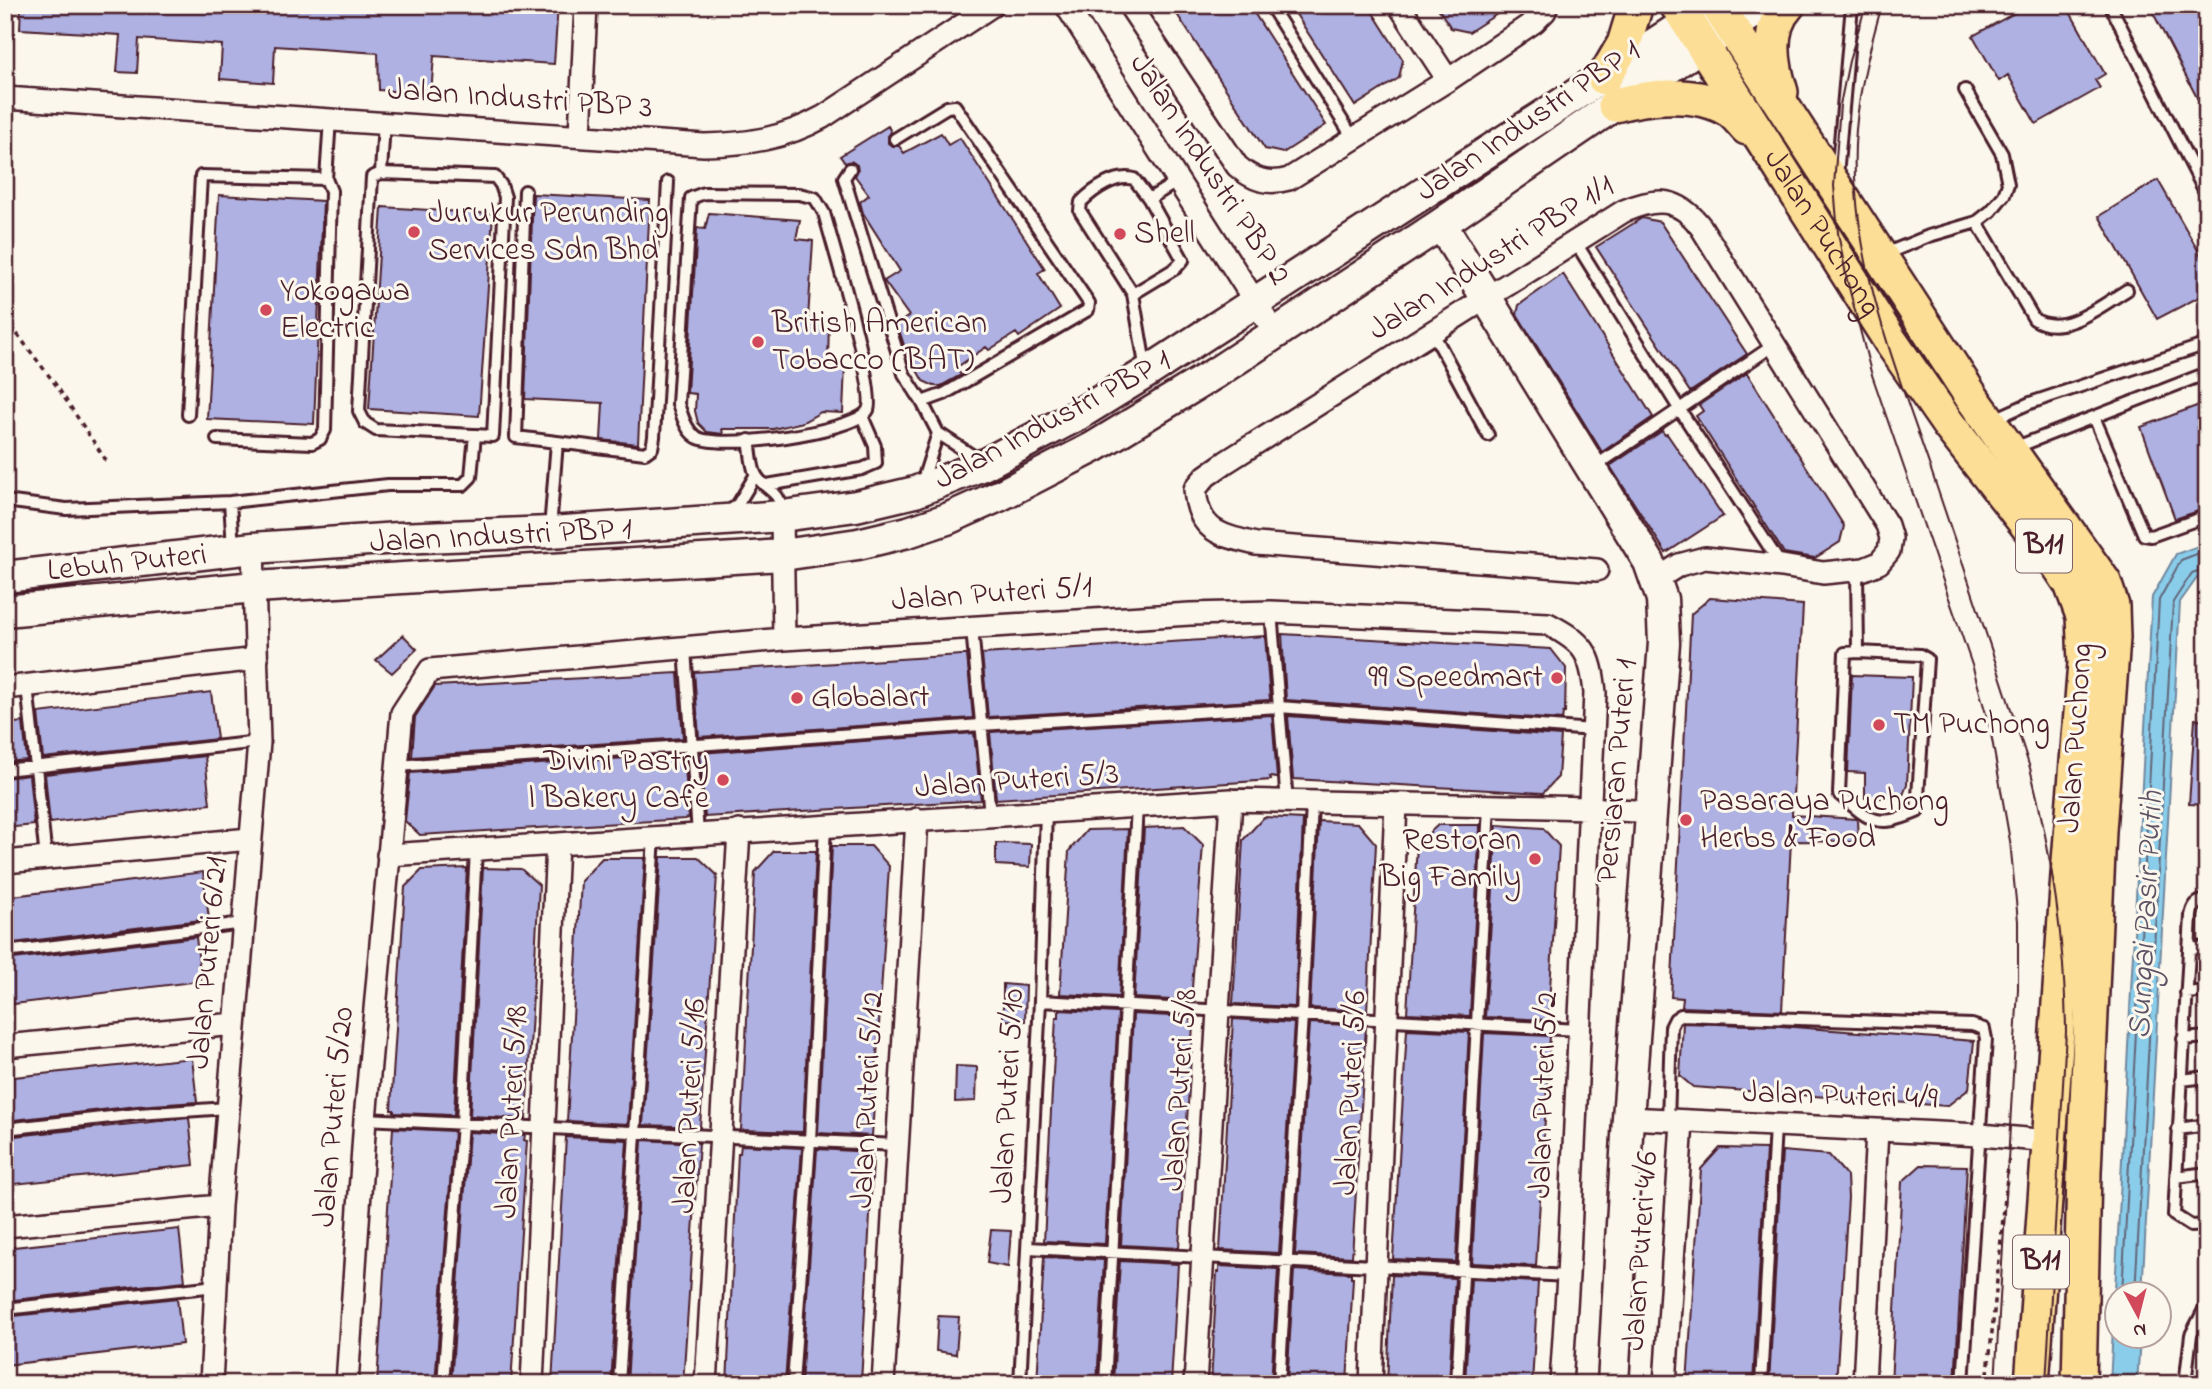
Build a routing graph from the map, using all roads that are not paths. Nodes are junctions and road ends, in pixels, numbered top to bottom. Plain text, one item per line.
1 (586, 5) edge
2 (993, 5) edge
3 (1066, 5) edge
4 (1129, 5) edge
5 (1269, 5) edge
6 (1399, 5) edge
7 (1547, 5) edge
8 (1636, 5) edge
9 (1766, 5) edge
10 (1788, 5) edge
11 (1852, 5) edge
12 (2109, 5) edge
13 (1704, 19) edge
14 (1448, 80) junction
15 (1965, 90) dead end
16 (1610, 92) junction
17 (5, 98) edge
18 (1788, 115) junction
19 (330, 119) junction
20 (384, 122) junction
21 (580, 135) junction
22 (1353, 138) junction
23 (895, 139) dead end
24 (1770, 153) junction
25 (850, 169) dead end
26 (382, 173) junction
27 (326, 179) junction
28 (1178, 181) junction
29 (668, 182) dead end
30 (1836, 189) junction
31 (525, 191) dead end
32 (2207, 196) edge
33 (1149, 199) junction
34 (1977, 222) junction
35 (1441, 224) junction
36 (1576, 243) junction
37 (1879, 256) junction
38 (2127, 290) dead end
39 (1133, 294) junction
40 (1487, 299) junction
41 (1256, 301) junction
42 (1275, 333) junction
43 (1433, 333) junction
44 (2207, 344) edge
45 (1774, 345) junction
46 (1146, 373) junction
47 (2207, 373) edge
48 (922, 402) junction
49 (1680, 410) junction
50 (188, 415) dead end
51 (862, 416) junction
52 (2094, 417) junction
53 (1990, 421) junction
54 (938, 433) junction
55 (475, 435) junction
56 (1488, 435) dead end
57 (217, 439) dead end
58 (749, 440) junction
59 (557, 442) junction
60 (2010, 450) junction
61 (985, 464) junction
62 (1592, 468) junction
63 (755, 475) junction
64 (767, 485) junction
65 (920, 489) junction
66 (5, 501) edge
67 (230, 502) junction
68 (782, 516) junction
69 (2207, 516) edge
70 (718, 520) junction
71 (550, 532) junction
72 (243, 549) junction
73 (783, 555) junction
74 (1782, 566) junction
75 (1597, 570) dead end
76 (1857, 570) junction
77 (5, 577) edge
78 (1657, 579) junction
79 (255, 598) junction
80 (5, 611) edge
81 (1271, 611) junction
82 (972, 629) junction
83 (784, 639) junction
84 (685, 649) junction
85 (1858, 652) junction
86 (257, 659) junction
87 (27, 686) junction
88 (5, 688) edge
89 (1279, 708) junction
90 (981, 725) junction
91 (1593, 730) junction
92 (259, 743) junction
93 (692, 746) junction
94 (397, 766) junction
95 (36, 767) junction
96 (5, 770) edge
97 (1231, 800) junction
98 (1287, 802) junction
99 (1312, 803) junction
100 (1396, 804) junction
101 (1137, 806) junction
102 (1489, 807) junction
103 (1589, 808) junction
104 (1046, 811) junction
105 (1649, 812) junction
106 (990, 815) junction
107 (917, 820) junction
108 (825, 826) junction
109 (738, 831) junction
110 (698, 834) junction
111 (654, 837) junction
112 (250, 839) junction
113 (557, 844) junction
114 (476, 849) junction
115 (388, 855) junction
116 (46, 858) junction
117 (5, 862) edge
118 (2207, 900) edge
119 (244, 923) junction
120 (2207, 947) edge
121 (2189, 948) junction
122 (5, 952) edge
123 (2207, 991) edge
124 (2186, 993) junction
125 (1040, 1001) junction
126 (1127, 1006) junction
127 (1218, 1011) junction
128 (1302, 1015) junction
129 (1387, 1020) junction
130 (236, 1024) junction
131 (1476, 1024) junction
132 (1579, 1030) junction
133 (2207, 1037) edge
134 (2183, 1039) junction
135 (5, 1046) edge
136 (2207, 1077) edge
137 (2181, 1080) junction
138 (228, 1108) junction
139 (1628, 1118) junction
140 (365, 1119) junction
141 (1675, 1122) junction
142 (462, 1124) junction
143 (2207, 1125) edge
144 (1775, 1126) junction
145 (544, 1128) junction
146 (5, 1129) edge
147 (2178, 1129) junction
148 (1877, 1130) junction
149 (635, 1132) junction
150 (1980, 1135) junction
151 (720, 1136) junction
152 (810, 1141) junction
153 (2050, 1141) junction
154 (897, 1145) junction
155 (2207, 1173) edge
156 (2176, 1177) junction
157 (220, 1206) junction
158 (5, 1226) edge
159 (2207, 1226) edge
160 (1028, 1248) junction
161 (1114, 1253) junction
162 (1202, 1257) junction
163 (1286, 1261) junction
164 (1376, 1266) junction
165 (1464, 1270) junction
166 (1568, 1276) junction
167 (216, 1286) junction
168 (2207, 1304) edge
169 (5, 1309) edge
170 (207, 1383) edge
171 (347, 1384) edge
172 (443, 1384) edge
173 (532, 1384) edge
174 (619, 1384) edge
175 (705, 1384) edge
176 (793, 1384) edge
177 (883, 1384) edge
178 (1020, 1384) edge
179 (1105, 1384) edge
180 (1195, 1384) edge
181 (1279, 1384) edge
182 (1371, 1384) edge
183 (1457, 1384) edge
184 (1560, 1384) edge
185 (1613, 1384) edge
186 (1665, 1384) edge
187 (1761, 1384) edge
188 (1864, 1384) edge
189 (1963, 1384) edge
190 (2032, 1384) edge
191 (2079, 1384) edge
192 (2185, 1384) edge

1 - 21 street
2 - 21 street, Jalan Industri PBP 3
3 - 28 street, Jalan Industri PBP 2
4 - 22 street
5 - 22 lane
6 - 14 street
7 - 14 street
8 - 16 main road
9 - 13 main road, Jalan Industri PBP 1
10 - 18 main road
11 - 30 lane
12 - 32 lane
13 - 16 main road, Jalan Industri PBP 1
13 - 18 main road, Jalan Puchong / B11
13 - 24 main road, Jalan Puchong / B11
14 - 22 street
15 - 34 lane
16 - 24 main road
16 - 35 main road, Jalan Industri PBP 1
16 - 41 main road, Jalan Industri PBP 1
17 - 19 street, Jalan Industri PBP 3
18 - 30 main road, Jalan Puchong / B11
19 - 20 street, Jalan Industri PBP 3
19 - 27 lane
20 - 21 street, Jalan Industri PBP 3
20 - 26 lane
23 - 48 lane
24 - 153 main road, Jalan Puchong / B11
25 - 48 lane
26 - 55 lane
26 - 55 lane
27 - 50 lane
27 - 57 lane
28 - 33 lane
28 - 41 street, Jalan Industri PBP 2
29 - 59 lane
30 - 37 main road, Jalan Puchong / B11
31 - 59 lane
33 - 39 lane
33 - 39 lane
34 - 37 lane
34 - 38 lane
35 - 40 main road, Persiaran Puteri 1
35 - 42 main road, Jalan Industri PBP 1
36 - 40 street, Jalan Industri PBP 1/1
36 - 45 street, Jalan Industri PBP 1/1
36 - 49 lane
37 - 53 main road, Jalan Puchong / B11
39 - 46 lane
40 - 43 street, Jalan Industri PBP 1/1
40 - 62 main road, Persiaran Puteri 1
41 - 42 street, Jalan Industri PBP 2
41 - 46 main road, Jalan Industri PBP 1
42 - 73 main road, Jalan Industri PBP 1
43 - 56 lane
43 - 75 street, Jalan Industri PBP 1/1
44 - 53 lane
45 - 49 lane
45 - 76 street, Jalan Industri PBP 1/1
46 - 61 main road, Jalan Industri PBP 1
47 - 52 lane
48 - 54 lane
49 - 62 lane
49 - 74 lane
51 - 58 lane
51 - 58 lane
51 - 64 lane
52 - 60 lane
52 - 69 lane
53 - 60 main road, Jalan Puchong / B11
54 - 61 lane
54 - 65 lane
55 - 67 lane
58 - 63 lane
59 - 71 lane
60 - 191 main road, Jalan Puchong / B11
61 - 65 main road, Jalan Industri PBP 1
62 - 78 main road, Persiaran Puteri 1
63 - 64 lane
63 - 70 lane
64 - 68 lane
65 - 68 main road, Jalan Industri PBP 1
66 - 67 lane
67 - 72 lane
68 - 70 main road, Jalan Industri PBP 1
68 - 73 street
70 - 71 main road, Jalan Industri PBP 1
71 - 72 main road, Jalan Industri PBP 1
72 - 77 main road, Lebuh Puteri
72 - 79 street, Jalan Puteri 6/21
73 - 79 main road, Jalan Industri PBP 1
73 - 83 street
74 - 76 street, Jalan Industri PBP 1/1
74 - 78 street, Jalan Industri PBP 1/1
76 - 85 lane
78 - 105 main road, Persiaran Puteri 1
79 - 80 main road, Lebuh Puteri
79 - 86 street, Jalan Puteri 6/21
81 - 82 street, Jalan Puteri 5/1
81 - 89 lane
81 - 91 street, Jalan Puteri 5/1
82 - 83 street, Jalan Puteri 5/1
82 - 90 lane
83 - 84 street, Jalan Puteri 5/1
84 - 93 lane
84 - 94 street, Jalan Puteri 5/1
85 - 85 lane
86 - 87 street
86 - 92 street, Jalan Puteri 6/21
87 - 88 street
87 - 95 lane
89 - 90 lane
89 - 91 lane
89 - 98 lane
90 - 93 lane
90 - 106 lane
91 - 103 street, Jalan Puteri 5/1
92 - 95 lane
92 - 112 street, Jalan Puteri 6/21
93 - 94 lane
93 - 110 lane
94 - 115 street, Jalan Puteri 5/1
95 - 96 lane
95 - 116 lane
97 - 98 street, Jalan Puteri 5/3
97 - 101 street, Jalan Puteri 5/3
97 - 127 street, Jalan Puteri 5/8
98 - 99 street, Jalan Puteri 5/3
99 - 100 street, Jalan Puteri 5/3
99 - 128 lane
100 - 102 street, Jalan Puteri 5/3
100 - 129 street, Jalan Puteri 5/6
101 - 104 street, Jalan Puteri 5/3
101 - 126 lane
102 - 103 street, Jalan Puteri 5/3
102 - 131 lane
103 - 105 street, Jalan Puteri 5/3
103 - 132 street, Jalan Puteri 5/2
104 - 106 street, Jalan Puteri 5/3
104 - 125 lane, Jalan Puteri 5/10
105 - 139 main road, Persiaran Puteri 1
106 - 107 street, Jalan Puteri 5/3
107 - 108 street, Jalan Puteri 5/3
107 - 154 street, Jalan Puteri 5/12
108 - 109 street, Jalan Puteri 5/3
108 - 152 lane
109 - 110 street, Jalan Puteri 5/3
109 - 151 street, Jalan Puteri 5/16
110 - 111 street, Jalan Puteri 5/3
111 - 113 street, Jalan Puteri 5/3
111 - 149 lane
112 - 116 street
112 - 119 street, Jalan Puteri 6/21
113 - 114 street, Jalan Puteri 5/3
113 - 145 street, Jalan Puteri 5/18
114 - 115 street, Jalan Puteri 5/3
114 - 142 lane
115 - 140 street, Jalan Puteri 5/20
116 - 117 street
118 - 121 lane
119 - 122 lane
119 - 130 street, Jalan Puteri 6/21
120 - 121 lane
121 - 124 lane
123 - 124 lane
124 - 134 lane
125 - 126 lane
125 - 160 lane, Jalan Puteri 5/10
126 - 127 lane
126 - 161 lane
127 - 128 lane
127 - 162 street, Jalan Puteri 5/8
128 - 129 lane
128 - 163 lane
129 - 131 lane
129 - 164 street, Jalan Puteri 5/6
130 - 135 street
130 - 138 street, Jalan Puteri 6/21
131 - 132 lane
131 - 165 lane
132 - 166 street, Jalan Puteri 5/2
133 - 134 lane
134 - 137 lane
136 - 137 lane
137 - 147 lane
138 - 146 lane
138 - 157 street, Jalan Puteri 6/21
139 - 141 street, Jalan Puteri 4/9
139 - 185 main road, Persiaran Puteri 1
140 - 142 lane
140 - 171 street, Jalan Puteri 5/20
141 - 144 street, Jalan Puteri 4/9
141 - 150 lane
141 - 186 street, Jalan Puteri 4/6
142 - 145 lane
142 - 172 lane
143 - 147 lane
144 - 148 street, Jalan Puteri 4/9
144 - 187 lane
145 - 149 lane
145 - 173 street, Jalan Puteri 5/18
147 - 156 lane
148 - 150 street, Jalan Puteri 4/9
148 - 188 street
149 - 151 lane
149 - 174 lane
150 - 153 street, Jalan Puteri 4/9
150 - 189 lane
151 - 152 lane
151 - 175 street, Jalan Puteri 5/16
152 - 154 lane
152 - 176 lane
153 - 190 main road, Jalan Puchong / B11
154 - 177 street, Jalan Puteri 5/12
155 - 156 lane
156 - 159 lane
157 - 158 street
157 - 167 street, Jalan Puteri 6/21
160 - 161 lane
160 - 178 lane, Jalan Puteri 5/10
161 - 162 lane
161 - 179 lane
162 - 163 lane
162 - 180 street, Jalan Puteri 5/8
163 - 164 lane
163 - 181 lane
164 - 165 lane
164 - 182 street, Jalan Puteri 5/6
165 - 166 lane
165 - 183 lane
166 - 184 street, Jalan Puteri 5/2
167 - 169 lane
167 - 170 street, Jalan Puteri 6/21
168 - 192 lane

